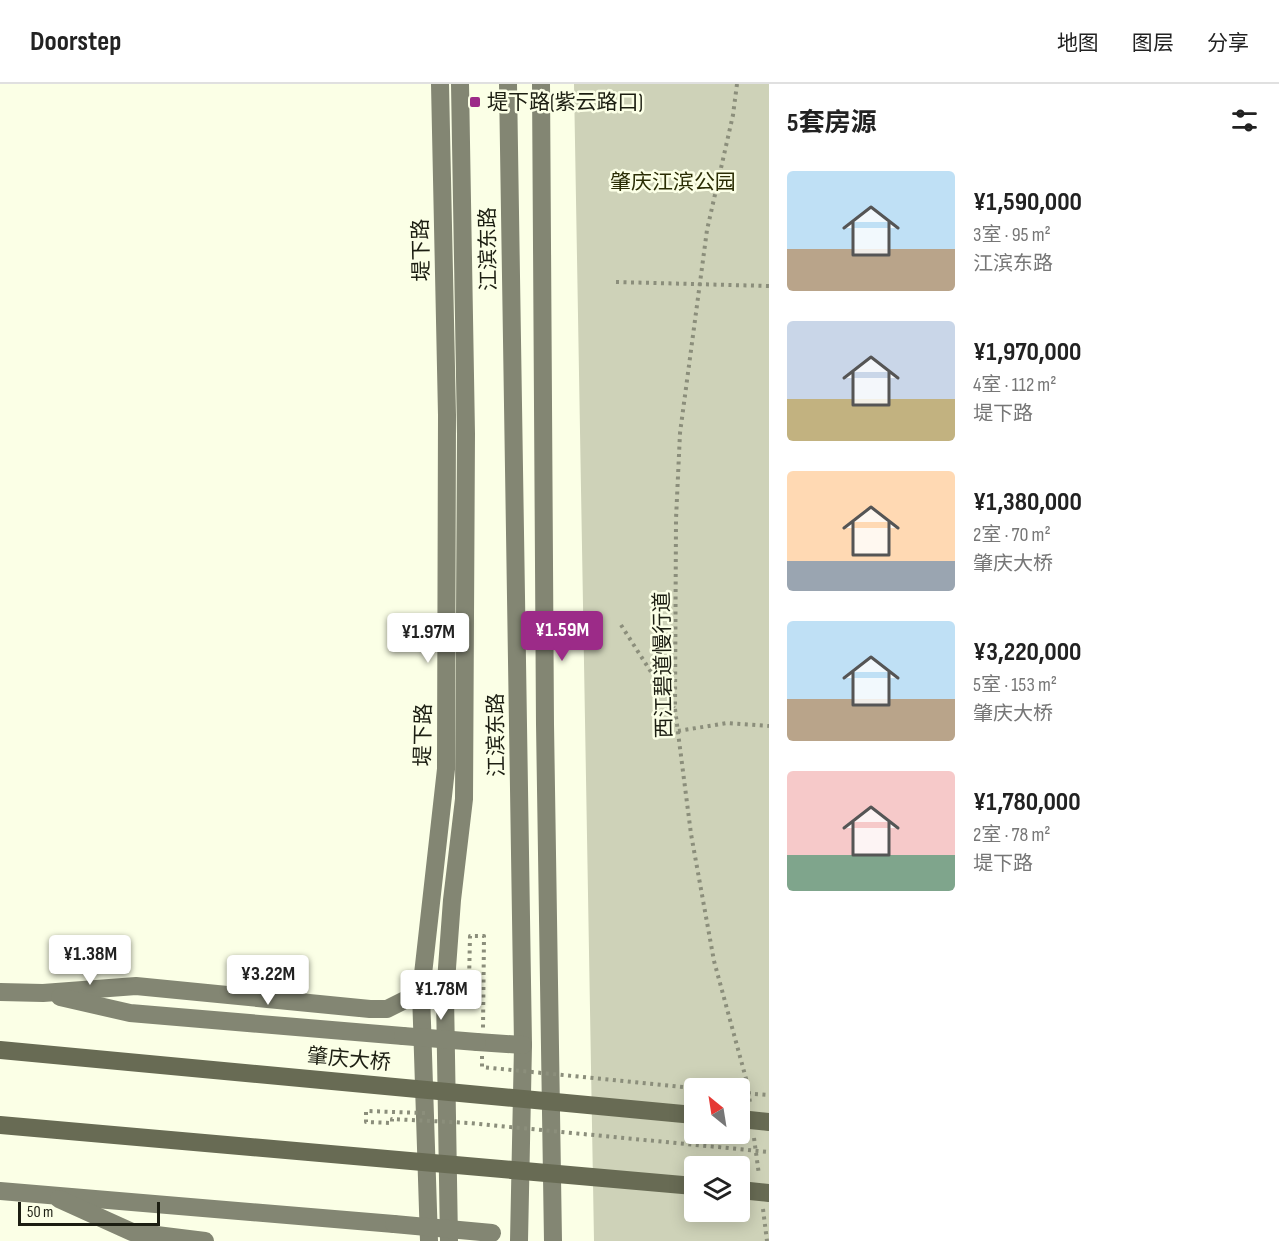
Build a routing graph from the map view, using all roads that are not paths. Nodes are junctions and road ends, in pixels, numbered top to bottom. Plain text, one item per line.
1 (440, 84) edge
2 (460, 84) edge
3 (508, 84) edge
4 (540, 84) edge
5 (421, 992) junction
6 (0, 993) edge
7 (43, 993) junction
8 (523, 1045) junction
9 (0, 1050) edge
10 (684, 1114) edge
11 (0, 1125) edge
12 (684, 1185) edge
13 (0, 1191) edge
14 (47, 1194) junction
15 (519, 1238) edge
16 (205, 1241) edge
17 (429, 1241) edge
18 (449, 1241) edge
19 (553, 1241) edge

1 - 5 street, 堤下路
2 - 18 street, 堤下路
3 - 8 street, 江滨东路
4 - 19 street
5 - 7 street
5 - 17 street, 堤下路
6 - 7 street
7 - 8 street, bridge
8 - 15 street, 江滨东路
9 - 10 main road, 肇庆大桥, bridge
11 - 12 main road, bridge
13 - 14 street
14 - 15 street, bridge
14 - 16 street

